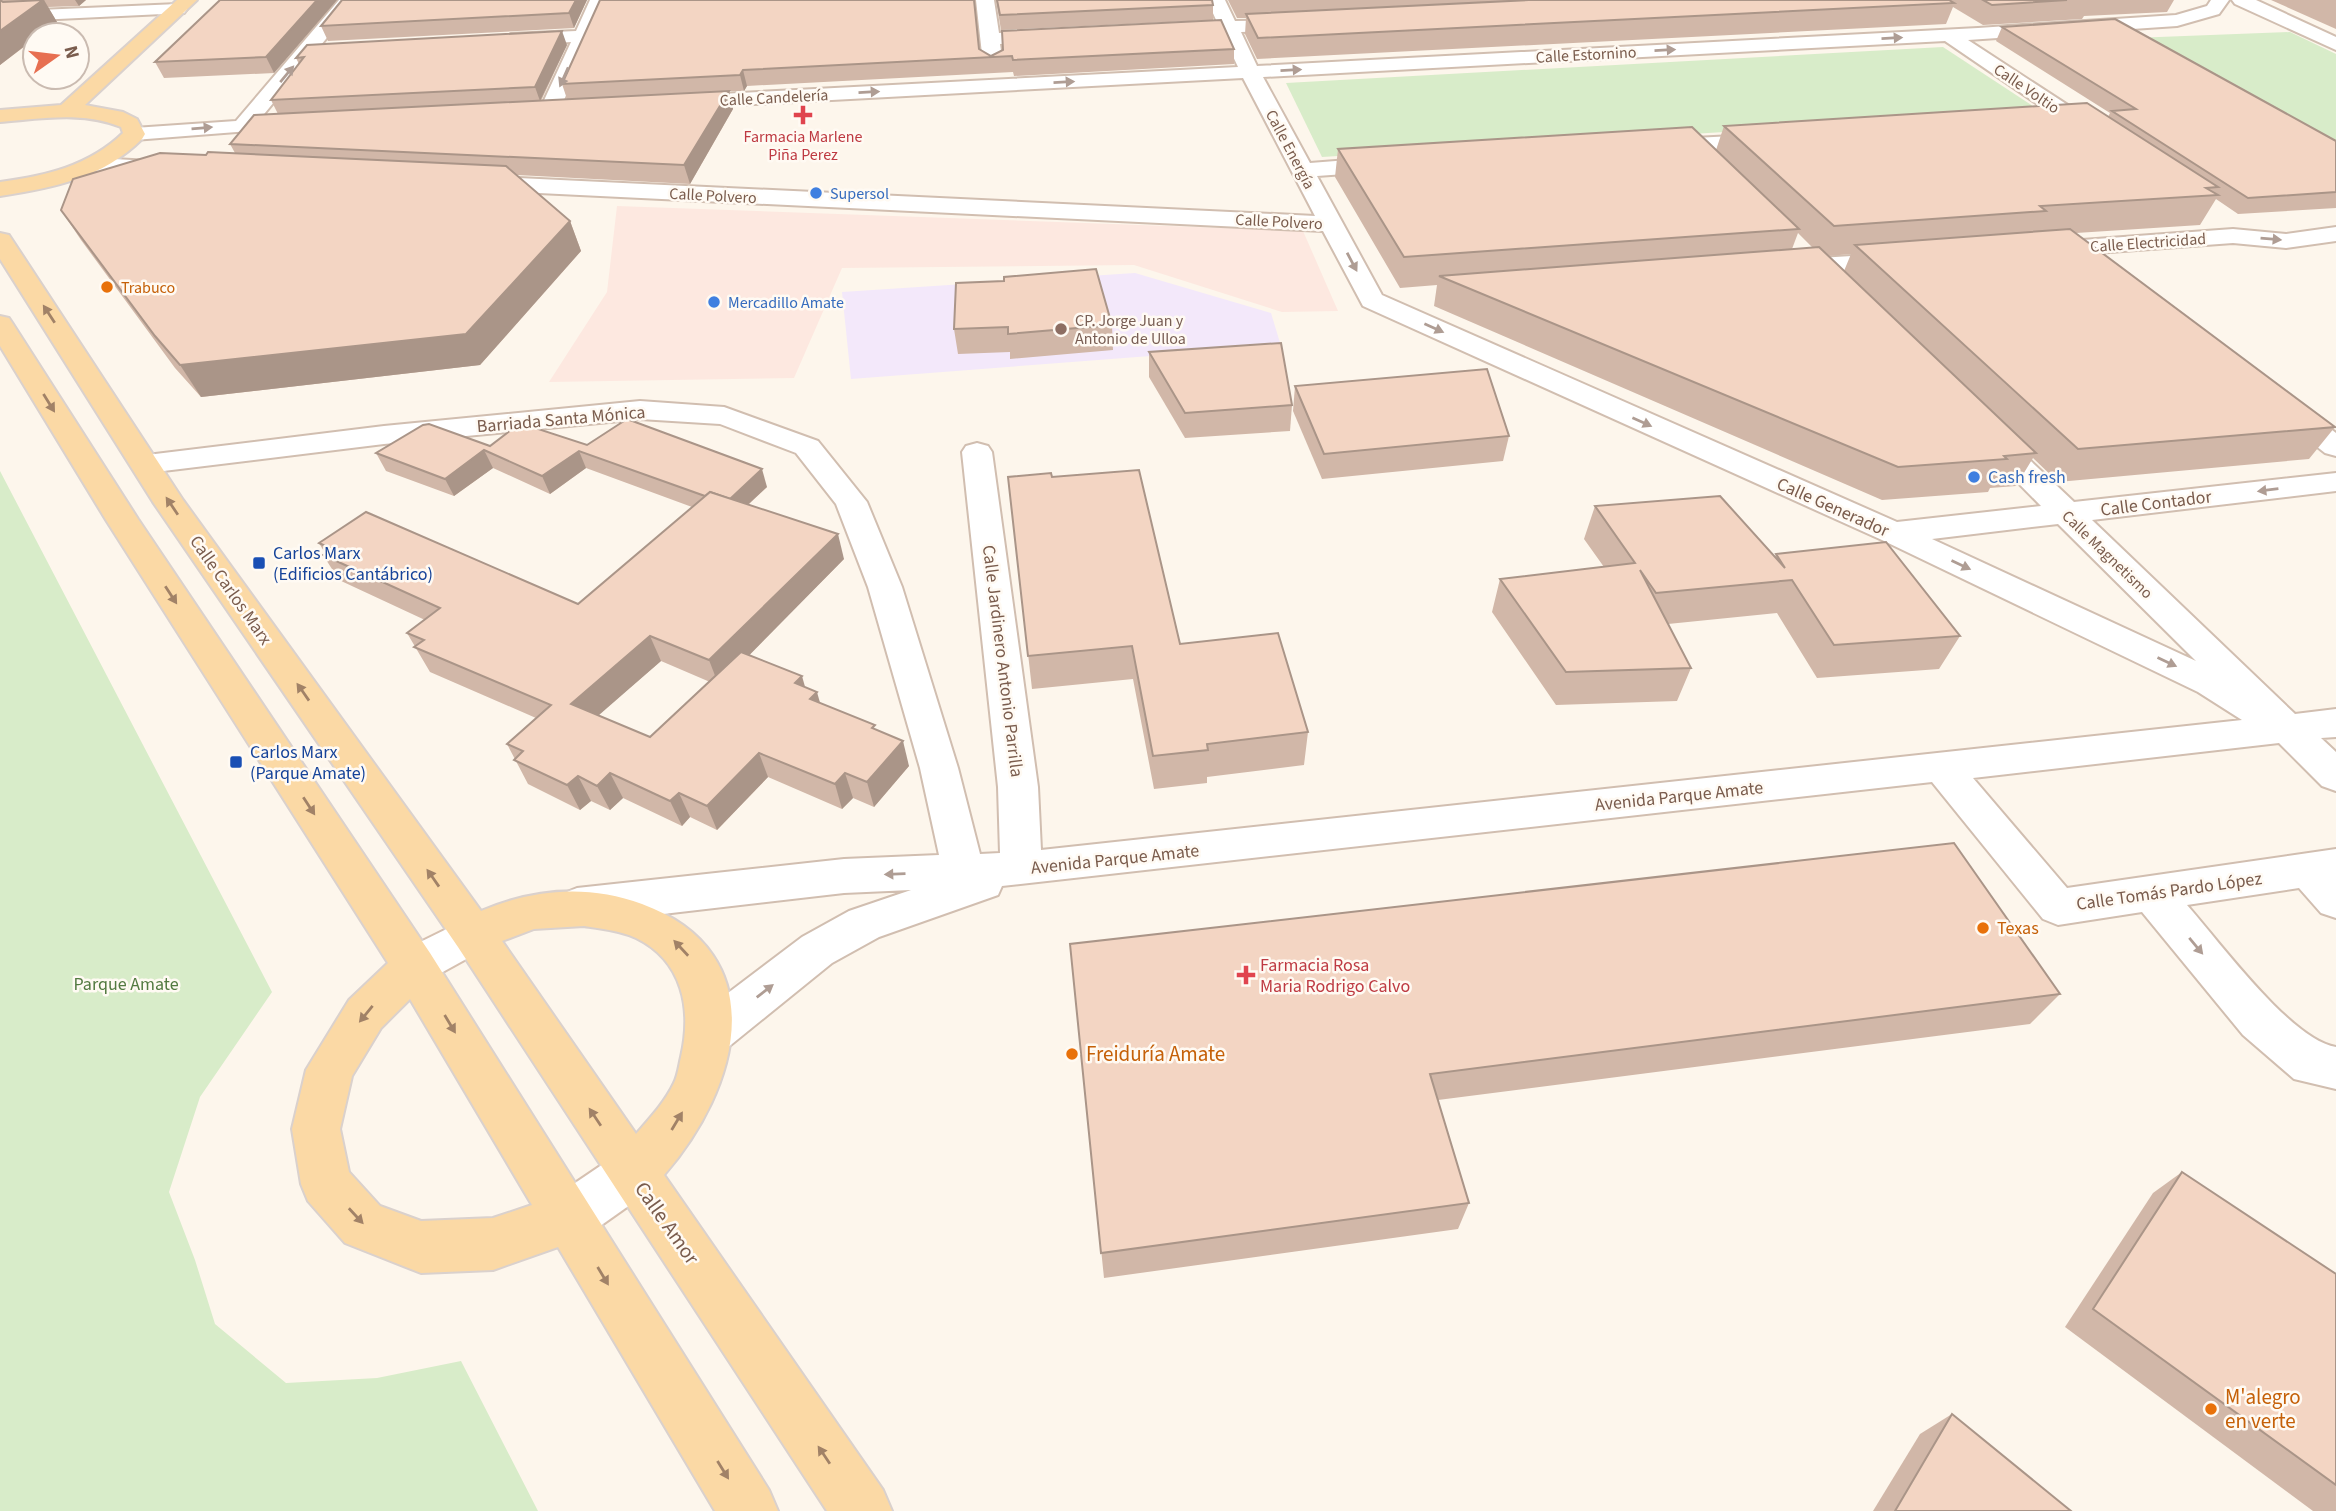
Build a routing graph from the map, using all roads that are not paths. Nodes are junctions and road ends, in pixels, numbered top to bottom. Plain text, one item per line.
1 (37, 0) edge
2 (349, 0) edge
3 (599, 0) edge
4 (1216, 0) edge
5 (2241, 0) edge
6 (990, 1) edge
7 (183, 4) edge
8 (2211, 8) edge
9 (1946, 13) dead end
10 (16, 16) junction
11 (1323, 23) edge
12 (2336, 25) edge
13 (1783, 26) edge
14 (1229, 27) junction
15 (2300, 27) junction
16 (0, 28) edge
17 (1149, 31) edge
18 (1978, 34) junction
19 (1070, 35) edge
20 (1948, 35) junction
21 (582, 36) junction
22 (1603, 36) edge
23 (990, 39) junction
24 (1420, 40) edge
25 (486, 41) edge
26 (1805, 43) junction
27 (2336, 44) edge
28 (334, 50) edge
29 (306, 51) junction
30 (1620, 53) junction
31 (1437, 62) junction
32 (1250, 72) junction
33 (996, 86) junction
34 (662, 103) edge
35 (578, 108) edge
36 (550, 109) junction
37 (524, 111) edge
38 (56, 112) junction
39 (0, 116) edge
40 (2077, 121) junction
41 (310, 122) edge
42 (2049, 123) edge
43 (0, 125) edge
44 (243, 126) junction
45 (134, 134) junction
46 (1786, 139) edge
47 (2111, 144) edge
48 (1689, 145) junction
49 (1634, 148) edge
50 (1413, 163) edge
51 (95, 164) junction
52 (196, 170) edge
53 (1302, 170) junction
54 (1718, 173) edge
55 (0, 177) edge
56 (451, 182) edge
57 (24, 186) junction
58 (0, 190) edge
59 (0, 209) edge
60 (2215, 213) edge
61 (1331, 224) junction
62 (2336, 234) edge
63 (2232, 236) junction
64 (1785, 238) edge
65 (0, 240) edge
66 (2077, 248) junction
67 (2022, 251) edge
68 (1924, 258) edge
69 (1813, 266) junction
70 (1758, 270) edge
71 (2110, 273) edge
72 (1842, 294) edge
73 (1427, 296) edge
74 (1372, 300) junction
75 (0, 324) edge
76 (2260, 389) edge
77 (1969, 418) edge
78 (2336, 447) edge
79 (977, 452) dead end
80 (148, 464) junction
81 (2336, 482) edge
82 (2066, 513) junction
83 (1893, 533) junction
84 (2336, 723) edge
85 (2287, 729) junction
86 (1941, 768) junction
87 (2336, 776) edge
88 (1021, 869) junction
89 (964, 872) junction
90 (2327, 880) edge
91 (2152, 894) junction
92 (542, 910) junction
93 (472, 934) junction
94 (414, 966) junction
95 (711, 1033) junction
96 (2336, 1068) edge
97 (633, 1173) junction
98 (568, 1218) junction
99 (748, 1511) edge
100 (862, 1511) edge

1 - 10 street
2 - 29 street
3 - 21 street
4 - 14 street, Calle Energía
5 - 15 street
6 - 23 street
7 - 10 street
7 - 38 main road
8 - 18 street, Calle Estornino
9 - 18 street
10 - 16 street
11 - 14 street
12 - 15 street
13 - 26 street
14 - 17 street
14 - 32 street, Calle Energía
15 - 27 street
18 - 20 street, Calle Estornino
19 - 23 street
26 -> 20 street, Calle Estornino
20 - 40 street, Calle Voltio
21 - 25 street
21 -> 36 street
22 - 30 street
23 - 33 street
24 - 31 street
30 -> 26 street, Calle Estornino
28 - 29 street
44 -> 29 street
30 - 31 street, Calle Estornino
32 -> 31 street, Calle Estornino
33 -> 32 street, Calle Estornino
32 - 53 street, Calle Energía
34 -> 33 street, Calle Candelería
35 - 36 street
36 - 37 street
38 - 39 main road
38 - 43 main road
38 - 45 main road
40 - 42 street
40 - 47 street, Calle Voltio
41 - 44 street
43 - 55 main road
45 -> 44 street
45 - 51 main road
46 - 48 street
48 - 49 street
48 - 54 street
50 - 53 street
51 - 52 street
51 - 57 main road
53 - 61 street, Calle Energía
56 - 61 street, Calle Polvero
57 - 58 main road
57 - 59 main road
60 - 63 street
61 -> 74 street, Calle Energía
63 -> 62 street, Calle Electricidad
63 - 66 street, Calle Electricidad
64 - 69 street
80 -> 65 main road, Calle Carlos Marx
66 - 67 street, Calle Electricidad
66 - 71 street
68 - 69 street
69 - 70 street
69 - 72 street
73 - 74 street
74 -> 83 street, Calle Generador
75 -> 94 main road
76 - 78 street
77 - 82 street, Calle Magnetismo
79 - 88 street, Calle Jardinero Antonio Parrilla
80 - 89 street, Barriada Santa Mónica
93 -> 80 main road, Calle Carlos Marx
81 -> 82 street, Calle Contador
82 - 83 street, Calle Contador
82 - 85 street, Calle Magnetismo
83 -> 85 street, Calle Generador
84 - 85 street, Avenida Parque Amate
85 - 86 street, Avenida Parque Amate
85 - 87 street
86 - 88 street, Avenida Parque Amate
86 - 91 street, Calle Tomás Pardo López
88 - 89 street, Avenida Parque Amate
95 -> 88 street, Avenida Parque Amate
89 -> 92 street, Avenida Parque Amate
90 - 91 street, Calle Tomás Pardo López
91 -> 96 street
92 - 93 main road
95 -> 92 main road
93 - 94 street
97 -> 93 main road, Calle Amor
94 -> 98 main road
94 -> 98 main road
97 -> 95 main road
97 - 98 street
100 -> 97 main road, Calle Amor
98 -> 99 main road

